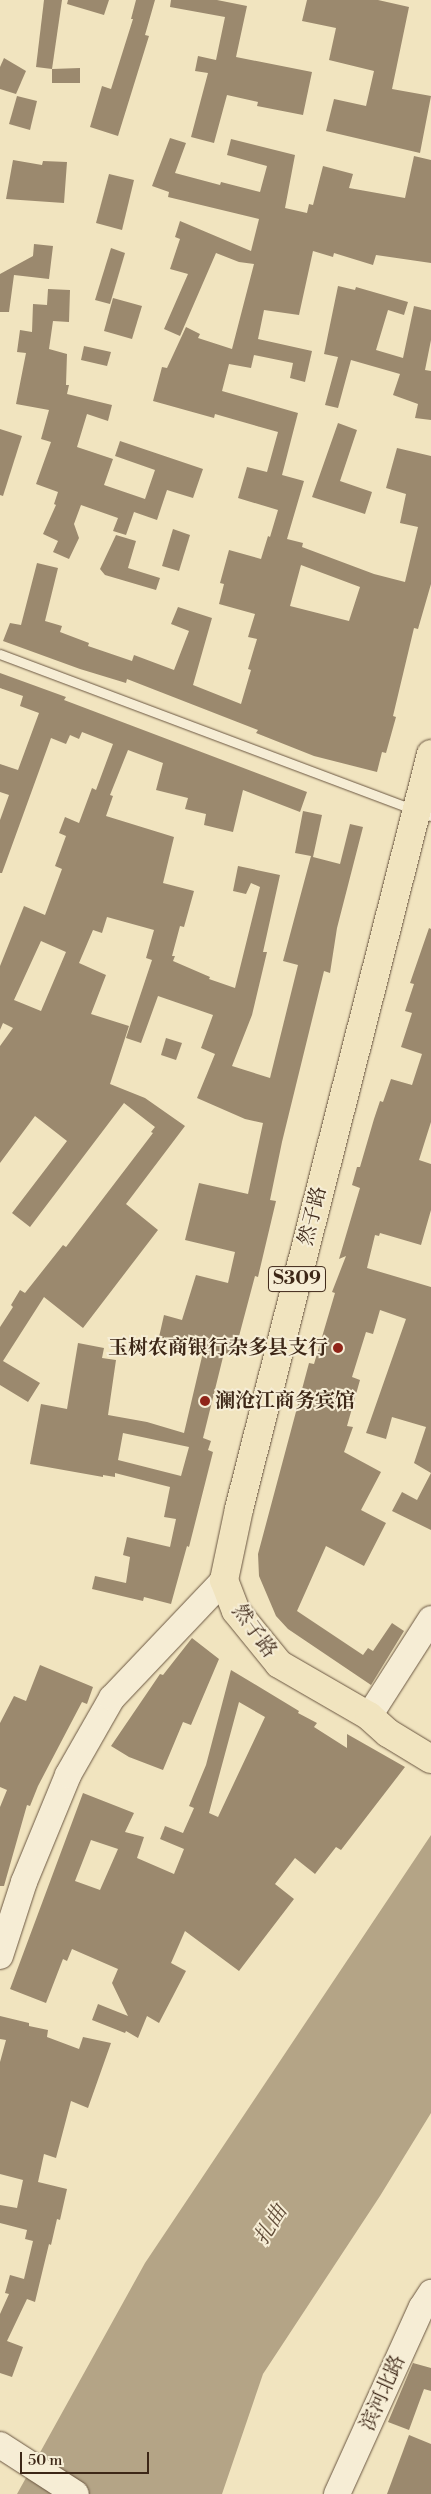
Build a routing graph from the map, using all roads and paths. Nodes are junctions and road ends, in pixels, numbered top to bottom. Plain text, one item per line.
1 (0, 654) edge
2 (431, 754) edge
3 (424, 813) edge
4 (224, 1580) junction
5 (431, 1619) edge
6 (379, 1724) junction
7 (431, 1758) edge
8 (0, 1956) edge
9 (431, 2293) edge
10 (0, 2445) edge
11 (76, 2494) edge
12 (337, 2494) edge

1 - 3 lane
2 - 3 main road, 然子路 / S309
3 - 4 main road, 然子路 / S309
4 - 6 main road, 然子路
4 - 8 street
5 - 6 street
6 - 7 main road, 然子路
9 - 12 street, 滨河北路
10 - 11 street

